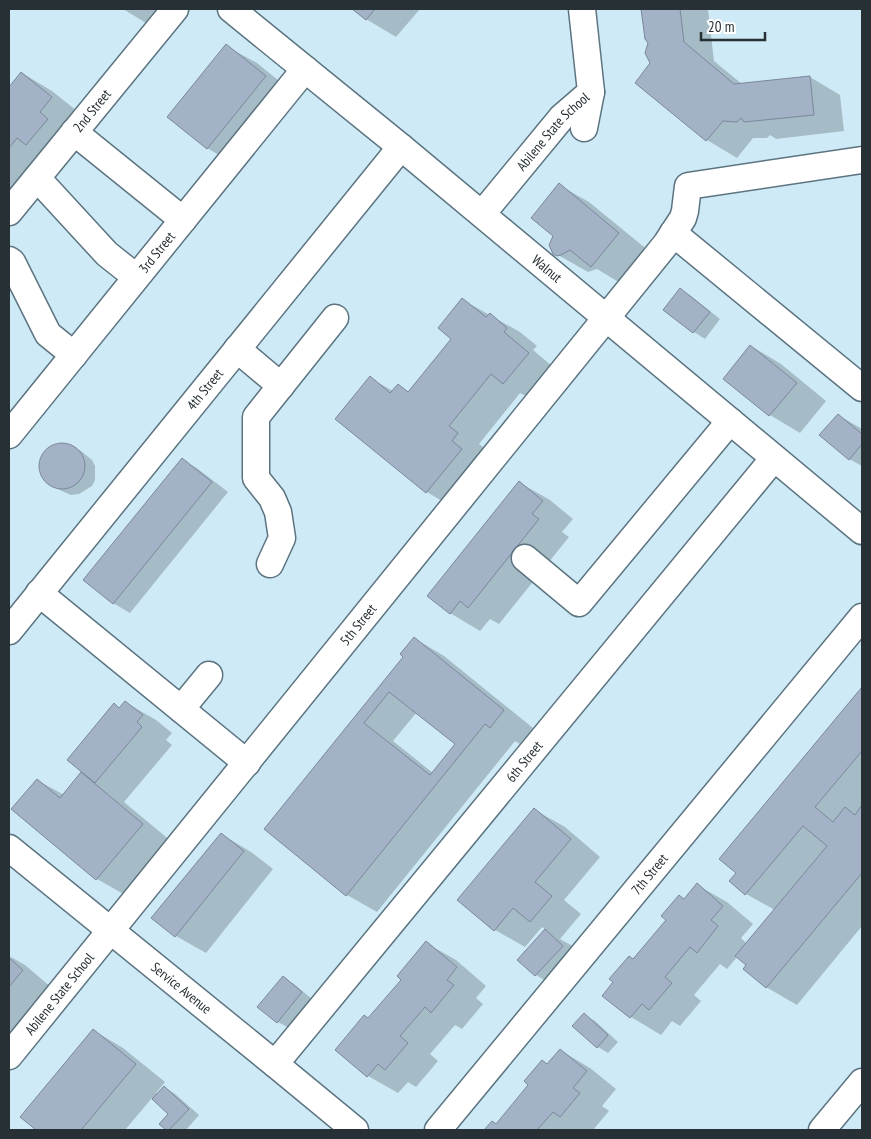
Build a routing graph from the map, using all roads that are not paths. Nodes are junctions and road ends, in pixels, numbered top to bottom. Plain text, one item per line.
1 (175, 9) edge
2 (231, 9) edge
3 (582, 9) edge
4 (305, 69) junction
5 (591, 92) junction
6 (584, 128) dead end
7 (74, 132) junction
8 (401, 147) junction
9 (862, 160) edge
10 (37, 178) junction
11 (9, 212) edge
12 (482, 214) junction
13 (183, 220) junction
14 (669, 239) junction
15 (9, 260) edge
16 (136, 277) junction
17 (334, 318) dead end
18 (607, 319) junction
19 (237, 349) junction
20 (74, 355) junction
21 (281, 386) junction
22 (862, 388) edge
23 (730, 421) junction
24 (9, 435) edge
25 (774, 458) junction
26 (858, 518) edge
27 (525, 558) dead end
28 (270, 564) dead end
29 (39, 593) junction
30 (862, 617) edge
31 (9, 631) edge
32 (209, 676) dead end
33 (181, 709) junction
34 (247, 763) junction
35 (9, 848) edge
36 (110, 931) junction
37 (9, 1056) edge
38 (275, 1064) junction
39 (862, 1082) edge
40 (341, 1126) edge
41 (438, 1130) edge
42 (822, 1130) edge

1 - 7 street, 2nd Street
2 - 4 street, Walnut
3 - 5 street, Abilene State School
4 - 8 street, Walnut
4 - 13 street, 3rd Street
5 - 6 street
5 - 12 street, Abilene State School
7 - 10 street, 2nd Street
7 - 13 street
8 - 12 street, Walnut
8 - 19 street, 4th Street
9 - 14 street
10 - 11 street, 2nd Street
10 - 16 street
12 - 18 street, Walnut
13 - 16 street, 3rd Street
14 - 18 street
14 - 22 street
15 - 20 street
16 - 20 street, 3rd Street
17 - 21 street
18 - 23 street, Walnut
18 - 34 street, 5th Street
19 - 21 street
19 - 29 street, 4th Street
20 - 24 street, 3rd Street
21 - 28 street
23 - 25 street, Walnut
23 - 27 street
25 - 26 street, Walnut
25 - 38 street, 6th Street
29 - 31 street, 4th Street
29 - 33 street
30 - 41 street, 7th Street
32 - 33 street
33 - 34 street
34 - 36 street, 5th Street
35 - 36 street, Service Avenue
36 - 37 street, Abilene State School
36 - 38 street, Service Avenue
38 - 40 street, Service Avenue
39 - 42 street

